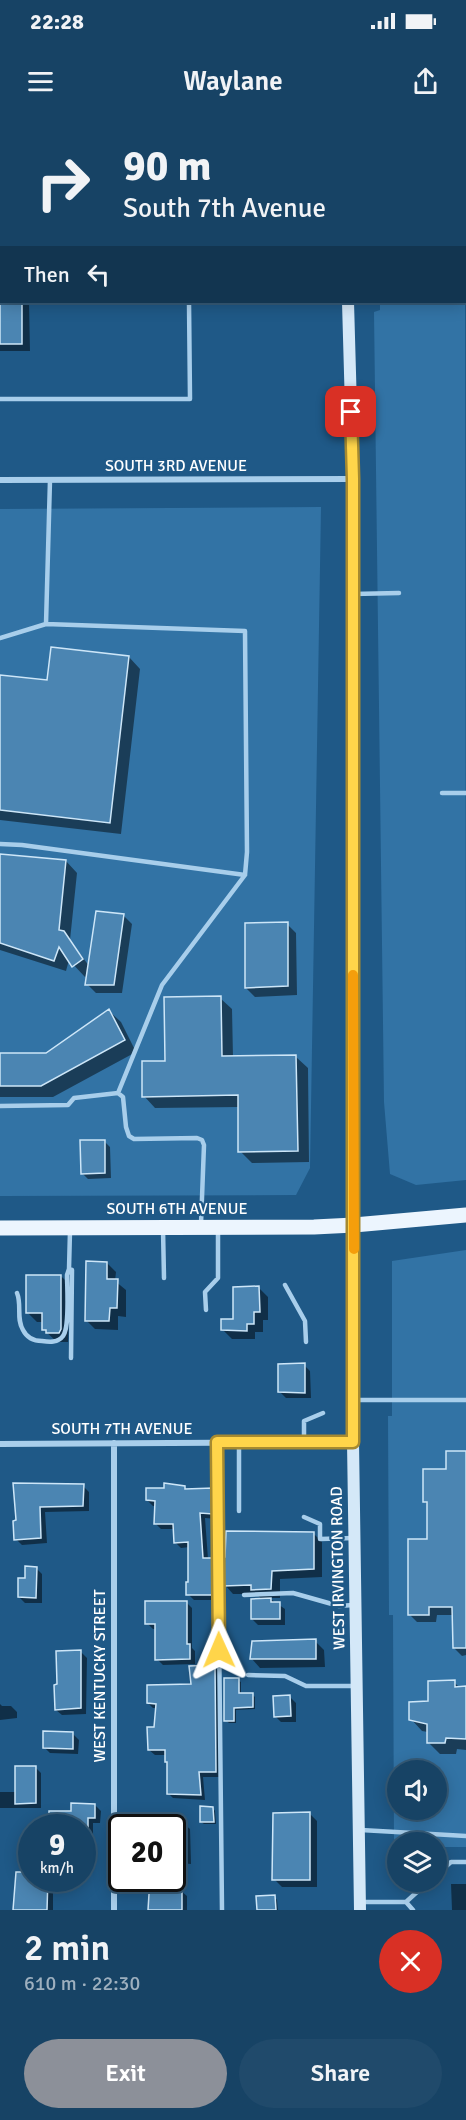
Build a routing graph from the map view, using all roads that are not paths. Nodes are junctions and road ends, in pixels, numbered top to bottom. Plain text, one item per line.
1 (189, 303) edge
2 (348, 303) edge
3 (0, 399) edge
4 (353, 479) junction
5 (0, 480) edge
6 (50, 480) junction
7 (399, 593) dead end
8 (353, 594) junction
9 (46, 624) junction
10 (0, 638) edge
11 (442, 793) dead end
12 (466, 793) edge
13 (0, 844) edge
14 (245, 874) junction
15 (118, 1094) junction
16 (0, 1106) edge
17 (466, 1215) edge
18 (354, 1225) junction
19 (218, 1226) junction
20 (70, 1227) junction
21 (163, 1227) junction
22 (201, 1227) junction
23 (0, 1228) edge
24 (69, 1269) junction
25 (164, 1278) dead end
26 (285, 1285) dead end
27 (17, 1293) dead end
28 (206, 1310) dead end
29 (306, 1342) dead end
30 (71, 1358) dead end
31 (354, 1400) junction
32 (466, 1400) edge
33 (323, 1413) dead end
34 (217, 1442) junction
35 (239, 1442) junction
36 (304, 1442) junction
37 (353, 1442) junction
38 (0, 1443) edge
39 (114, 1443) junction
40 (239, 1511) dead end
41 (304, 1517) dead end
42 (354, 1538) junction
43 (244, 1595) dead end
44 (355, 1605) junction
45 (248, 1675) dead end
46 (356, 1686) junction
47 (358, 1830) junction
48 (466, 1836) edge
49 (466, 1862) edge
50 (447, 1865) edge
51 (417, 1892) edge
52 (406, 1902) junction
53 (359, 1906) edge
54 (114, 1910) edge
55 (222, 1910) edge
56 (413, 1910) edge

1 - 3 lane
2 - 4 main road, WEST IRVINGTON ROAD
4 - 6 street, SOUTH 3RD AVENUE
4 - 8 main road, WEST IRVINGTON ROAD
5 - 6 street, SOUTH 3RD AVENUE
6 - 9 lane
7 - 8 lane
8 - 18 main road, WEST IRVINGTON ROAD
9 - 10 lane
9 - 14 lane
11 - 12 lane
13 - 14 lane
14 - 15 lane
15 - 16 lane
15 - 22 lane
17 - 18 main road, SOUTH 6TH AVENUE
18 - 19 main road, SOUTH 6TH AVENUE
18 - 31 main road, WEST IRVINGTON ROAD
19 - 22 main road, SOUTH 6TH AVENUE
19 - 28 lane
20 - 21 main road, SOUTH 6TH AVENUE
20 - 23 main road, SOUTH 6TH AVENUE
20 - 24 lane
21 - 22 main road, SOUTH 6TH AVENUE
21 - 25 lane
24 - 27 lane
24 - 30 lane
26 - 29 lane
31 - 32 lane
31 - 37 main road, WEST IRVINGTON ROAD
33 - 36 lane
34 - 35 street, SOUTH 7TH AVENUE
34 - 39 street, SOUTH 7TH AVENUE
34 - 55 lane
35 - 36 street, SOUTH 7TH AVENUE
35 - 40 lane
36 - 37 street, SOUTH 7TH AVENUE
37 - 42 main road, WEST IRVINGTON ROAD
38 - 39 street, SOUTH 7TH AVENUE
39 - 54 street, WEST KENTUCKY STREET
41 - 42 lane
42 - 44 main road, WEST IRVINGTON ROAD
43 - 44 lane
44 - 46 main road, WEST IRVINGTON ROAD
45 - 46 lane
46 - 47 main road, WEST IRVINGTON ROAD
47 - 48 lane
47 - 53 main road, WEST IRVINGTON ROAD
49 - 50 lane
51 - 52 lane
52 - 53 lane
52 - 56 lane

